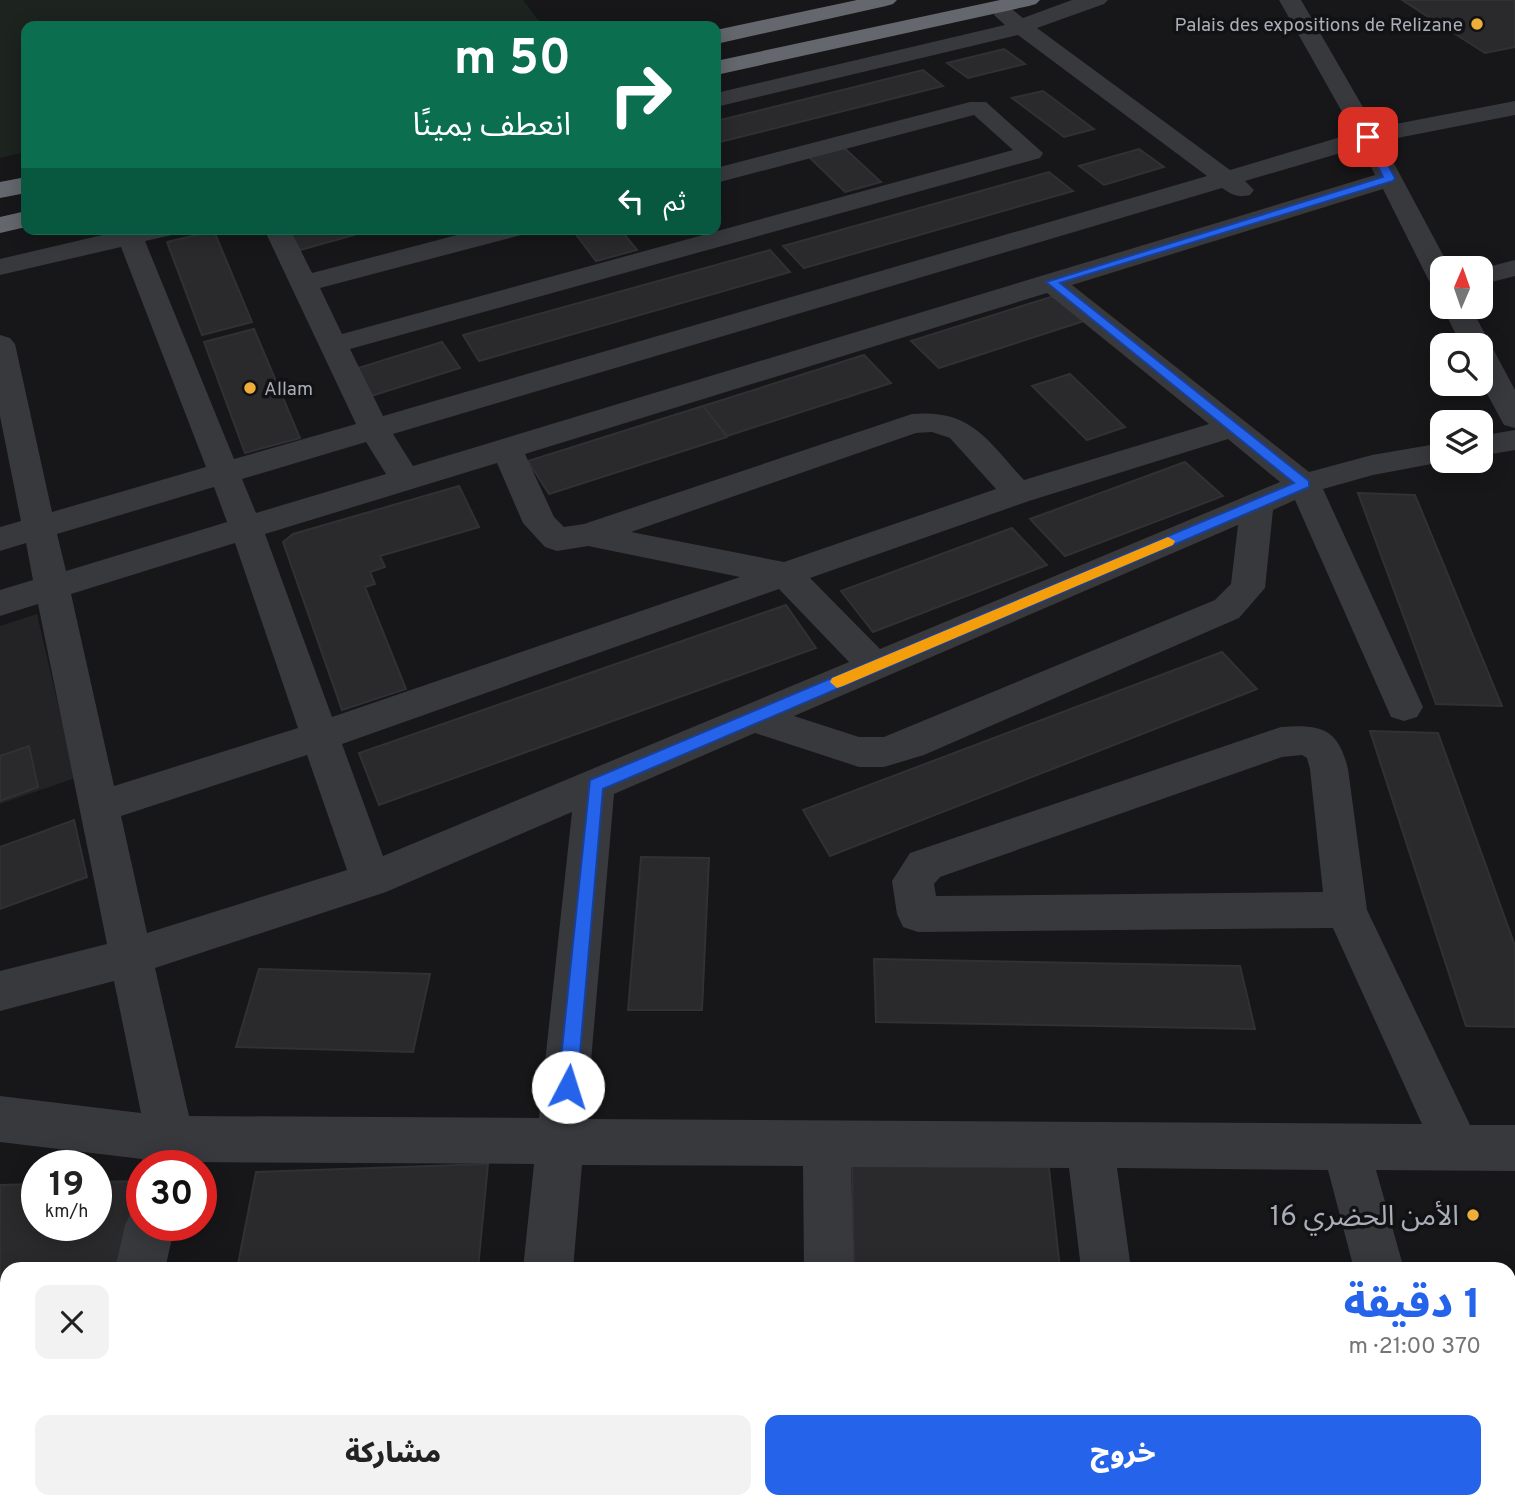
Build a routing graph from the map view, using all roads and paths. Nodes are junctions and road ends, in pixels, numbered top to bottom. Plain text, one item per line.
1 (886, 0) edge
2 (1029, 0) edge
3 (1097, 0) edge
4 (1290, 0) edge
5 (994, 8) junction
6 (1021, 27) junction
7 (721, 36) edge
8 (721, 67) edge
9 (721, 99) edge
10 (1515, 108) edge
11 (1368, 137) junction
12 (721, 175) edge
13 (1390, 178) junction
14 (1226, 179) junction
15 (21, 185) edge
16 (0, 190) edge
17 (1273, 214) junction
18 (21, 220) edge
19 (0, 225) edge
20 (138, 235) edge
21 (280, 235) edge
22 (489, 235) edge
23 (130, 237) junction
24 (52, 241) edge
25 (1430, 256) edge
26 (0, 267) edge
27 (1515, 268) edge
28 (1493, 274) edge
29 (1051, 282) junction
30 (304, 284) junction
31 (0, 344) edge
32 (333, 345) junction
33 (1493, 377) edge
34 (1515, 418) edge
35 (1234, 427) junction
36 (374, 429) junction
37 (1515, 440) edge
38 (1493, 444) edge
39 (506, 448) junction
40 (1430, 455) edge
41 (223, 474) junction
42 (405, 479) junction
43 (1304, 484) junction
44 (1018, 493) junction
45 (1257, 504) junction
46 (40, 528) junction
47 (246, 528) junction
48 (587, 535) junction
49 (0, 539) edge
50 (785, 574) junction
51 (52, 587) junction
52 (0, 603) edge
53 (875, 666) junction
54 (1404, 707) dead end
55 (753, 718) junction
56 (320, 736) junction
57 (595, 785) junction
58 (99, 807) junction
59 (371, 880) junction
60 (1346, 910) junction
61 (131, 957) junction
62 (0, 991) edge
63 (0, 1119) edge
64 (562, 1142) junction
65 (828, 1144) junction
66 (1090, 1145) junction
67 (1346, 1147) junction
68 (1457, 1148) junction
69 (1515, 1148) edge
70 (157, 1150) edge
71 (167, 1150) edge
72 (217, 1151) edge
73 (146, 1241) edge
74 (142, 1262) edge
75 (549, 1262) edge
76 (829, 1262) edge
77 (1105, 1262) edge
78 (1377, 1262) edge

1 - 7 highway
2 - 5 highway
3 - 6 street
4 - 11 street
5 - 6 street
5 - 8 highway
6 - 9 street
6 - 14 street
10 - 11 street
11 - 13 street
11 - 14 street
12 - 32 street
13 - 17 street
13 - 25 street
14 - 17 street
14 - 36 street
15 - 16 highway
17 - 29 street
18 - 19 highway
20 - 23 street
21 - 30 street
22 - 30 street
23 - 24 street
23 - 41 street
24 - 26 street
27 - 28 street
29 - 35 street
29 - 39 street
30 - 32 street
31 - 46 street
32 - 36 street
33 - 34 street
35 - 43 street
35 - 44 street
36 - 41 street
36 - 42 street
37 - 38 street
39 - 42 street
39 - 48 street
40 - 43 street
41 - 46 street
41 - 47 street
42 - 47 street
43 - 45 street
43 - 54 street
44 - 48 street
44 - 50 street
45 - 53 street
45 - 55 street
46 - 49 street
46 - 51 street
47 - 51 street
47 - 56 street
48 - 50 street
50 - 53 street
50 - 56 street
51 - 52 street
51 - 58 street
53 - 55 street
55 - 57 street
56 - 58 street
56 - 59 street
57 - 59 street
57 - 64 street
58 - 61 street
59 - 61 street
60 - 60 street
60 - 68 street
61 - 62 street
61 - 71 street
63 - 70 street
64 - 65 street
64 - 72 street
64 - 75 street
65 - 66 street
65 - 76 street
66 - 67 street
66 - 77 street
67 - 68 street
67 - 78 street
68 - 69 street
73 - 74 street

